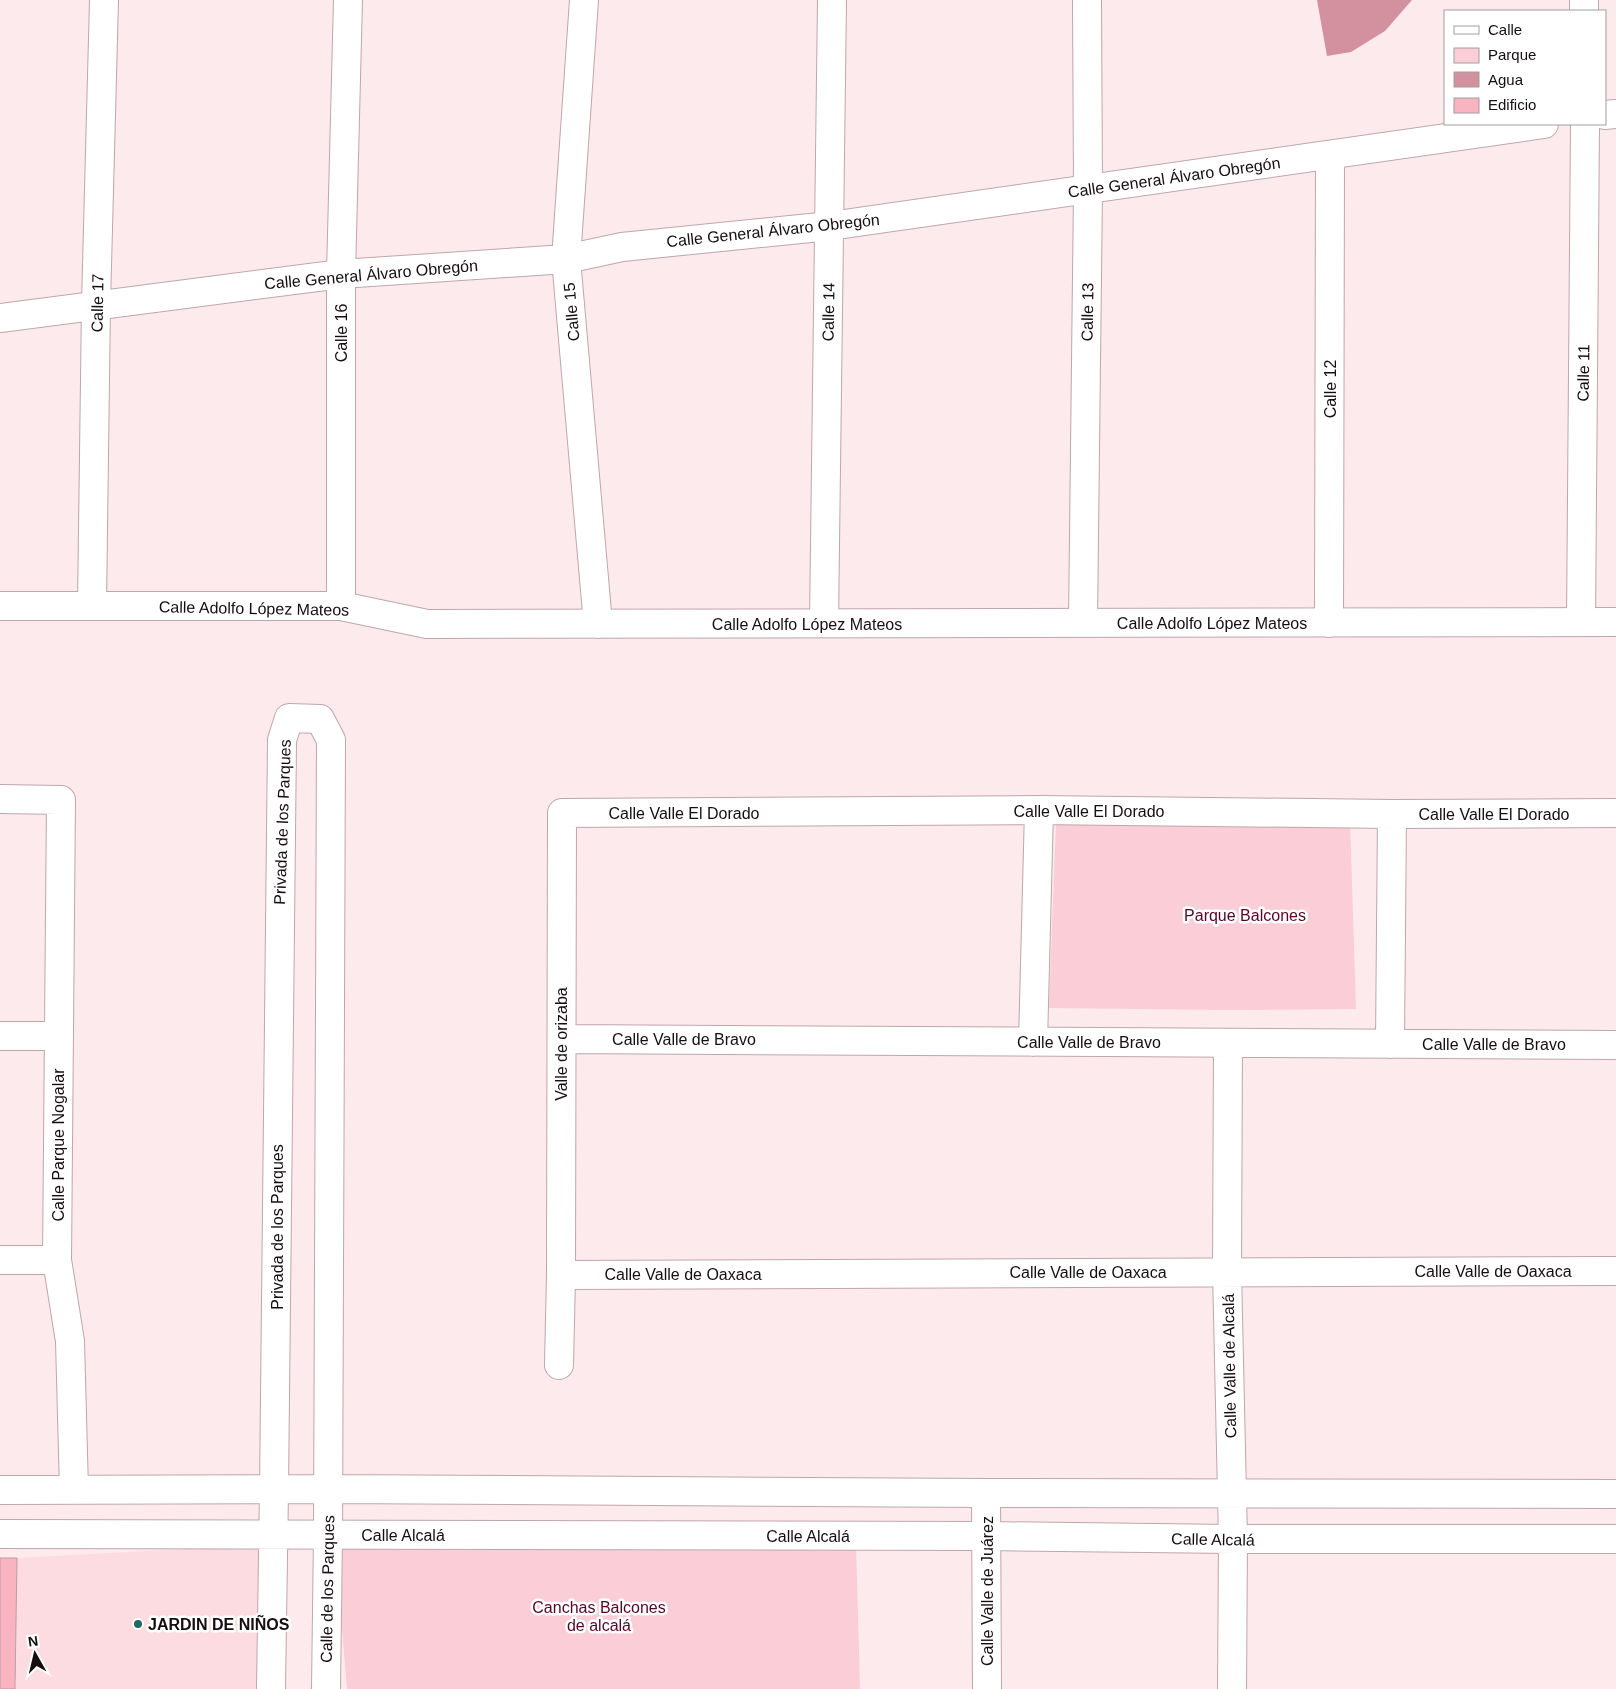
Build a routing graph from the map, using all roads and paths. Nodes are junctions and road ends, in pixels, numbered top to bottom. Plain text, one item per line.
1 (104, 0) edge
2 (348, 0) edge
3 (584, 0) edge
4 (832, 0) edge
5 (1087, 0) edge
6 (1537, 125) edge
7 (1585, 125) edge
8 (1330, 155) junction
9 (1088, 189) junction
10 (830, 226) junction
11 (566, 259) junction
12 (341, 274) junction
13 (96, 304) junction
14 (0, 318) edge
15 (0, 606) edge
16 (92, 606) junction
17 (341, 606) junction
18 (1329, 622) junction
19 (1581, 622) junction
20 (1616, 622) edge
21 (824, 623) junction
22 (1083, 623) junction
23 (598, 624) junction
24 (0, 799) edge
25 (1039, 810) junction
26 (562, 813) joint
27 (1616, 813) edge
28 (1392, 814) junction
29 (0, 1036) edge
30 (59, 1036) junction
31 (562, 1038) junction
32 (1033, 1042) junction
33 (1228, 1043) junction
34 (1390, 1044) junction
35 (1616, 1045) edge
36 (0, 1260) edge
37 (57, 1260) junction
38 (1227, 1271) junction
39 (1616, 1271) edge
40 (561, 1275) junction
41 (559, 1365) dead end
42 (328, 1489) junction
43 (0, 1490) edge
44 (74, 1490) junction
45 (274, 1490) junction
46 (986, 1493) junction
47 (1232, 1493) junction
48 (1616, 1494) edge
49 (0, 1534) edge
50 (274, 1534) junction
51 (328, 1535) junction
52 (985, 1536) junction
53 (1233, 1539) junction
54 (1616, 1539) edge
55 (271, 1689) edge
56 (326, 1689) edge
57 (987, 1689) edge
58 (1232, 1689) edge

1 - 13 street, Calle 17
2 - 12 street, Calle 16
3 - 11 street, Calle 15
4 - 10 street, Calle 14
5 - 9 street, Calle 13
6 - 8 street, Calle General Álvaro Obregón
7 - 19 street, Calle 11
8 - 9 street, Calle General Álvaro Obregón
8 - 18 street, Calle 12
9 - 10 street, Calle General Álvaro Obregón
9 - 22 street, Calle 13
10 - 11 street, Calle General Álvaro Obregón
10 - 21 street, Calle 14
11 - 12 street, Calle General Álvaro Obregón
11 - 23 street, Calle 15
12 - 13 street, Calle General Álvaro Obregón
12 - 17 street, Calle 16
13 - 14 street, Calle General Álvaro Obregón
13 - 16 street, Calle 17
15 - 16 street, Calle Adolfo López Mateos
16 - 17 street, Calle Adolfo López Mateos
17 - 23 street, Calle Adolfo López Mateos
18 - 19 street, Calle Adolfo López Mateos
18 - 22 street, Calle Adolfo López Mateos
19 - 20 street, Calle Adolfo López Mateos
21 - 22 street, Calle Adolfo López Mateos
21 - 23 street, Calle Adolfo López Mateos
24 - 30 street, Calle Parque Nogalar
25 - 26 street, Calle Valle El Dorado
25 - 28 street, Calle Valle El Dorado
25 - 32 street
26 - 31 street, Valle de orizaba
27 - 28 street, Calle Valle El Dorado
28 - 34 street
29 - 30 street
30 - 37 street, Calle Parque Nogalar
31 - 32 street, Calle Valle de Bravo
31 - 40 street, Valle de orizaba
32 - 33 street, Calle Valle de Bravo
33 - 34 street, Calle Valle de Bravo
33 - 38 street, Calle Valle de Alcalá
34 - 35 street, Calle Valle de Bravo
36 - 37 street
37 - 44 street, Calle Parque Nogalar
38 - 39 street, Calle Valle de Oaxaca
38 - 40 street, Calle Valle de Oaxaca
38 - 47 street, Calle Valle de Alcalá
40 - 41 street, Valle de orizaba
42 - 45 street
42 - 45 street, Privada de los Parques
42 - 46 street
42 - 51 street, Calle de los Parques
43 - 44 street
44 - 45 street
45 - 50 street
46 - 47 street
46 - 52 street, Calle Valle de Juárez
47 - 48 street
47 - 53 street, Calle Valle de Alcalá
49 - 50 street, Calle Alcalá
50 - 51 street, Calle Alcalá
50 - 55 street
51 - 52 street, Calle Alcalá
51 - 56 street, Calle de los Parques
52 - 53 street, Calle Alcalá
52 - 57 street, Calle Valle de Juárez
53 - 54 street, Calle Alcalá
53 - 58 street, Calle Valle de Alcalá

